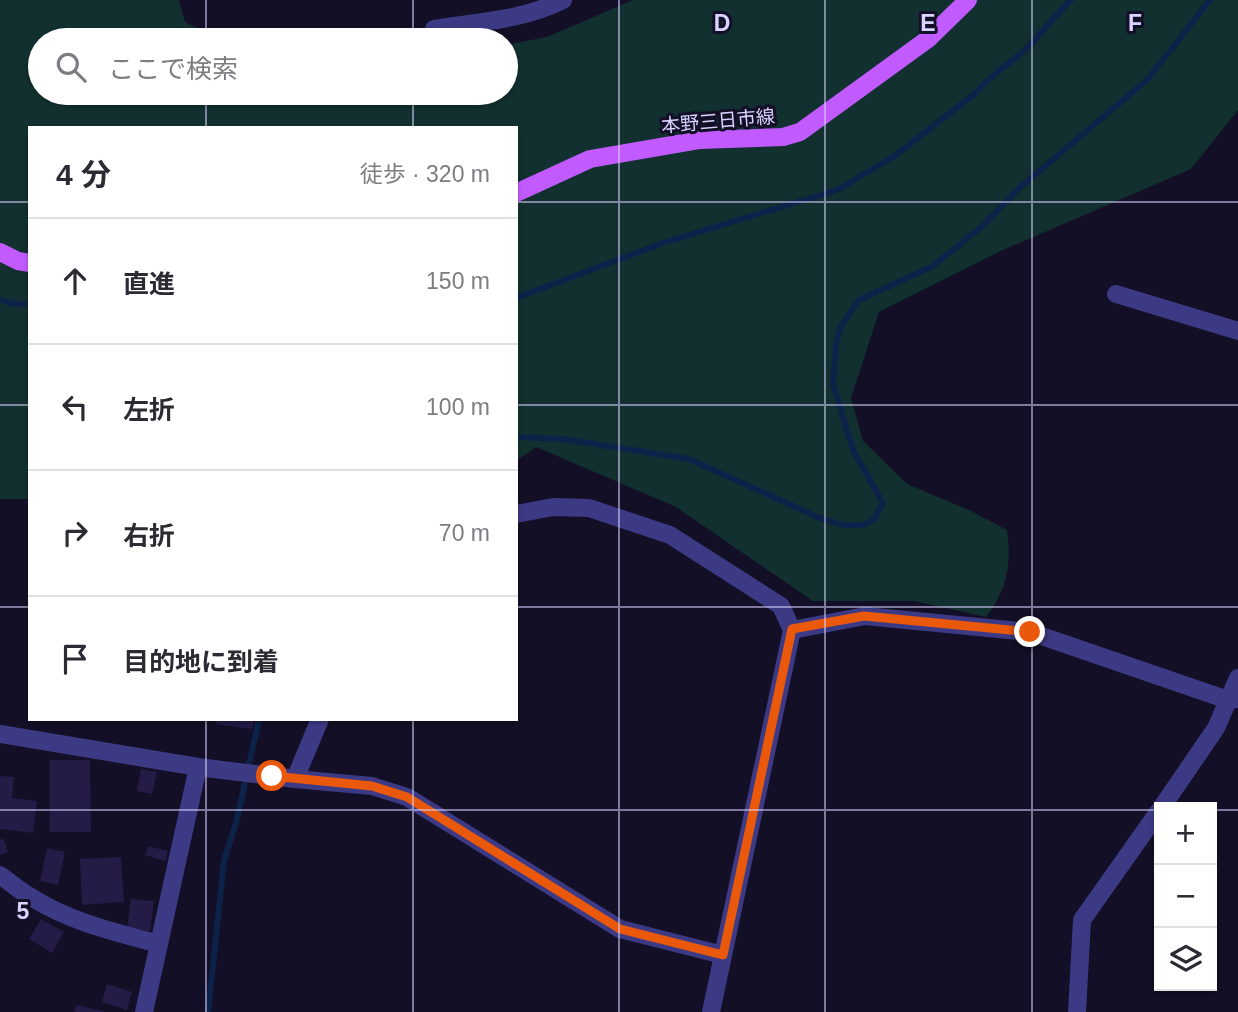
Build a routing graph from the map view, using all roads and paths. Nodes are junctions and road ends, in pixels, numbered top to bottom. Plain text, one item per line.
1 (563, 0) edge
2 (968, 0) edge
3 (440, 28) edge
4 (518, 191) edge
5 (0, 252) edge
6 (28, 264) edge
7 (1116, 294) dead end
8 (1238, 331) edge
9 (518, 514) edge
10 (792, 629) junction
11 (1238, 678) edge
12 (1233, 700) edge
13 (319, 721) edge
14 (0, 734) edge
15 (198, 767) junction
16 (295, 779) junction
17 (1165, 802) edge
18 (1154, 818) edge
19 (0, 875) edge
20 (159, 944) junction
21 (723, 955) junction
22 (144, 1012) edge
23 (711, 1012) edge
24 (1077, 1012) edge

1 - 3 street
2 - 4 main road, 本野三日市線
5 - 6 main road
7 - 8 street
9 - 10 street
10 - 12 street
10 - 21 street
11 - 12 street
12 - 17 street
13 - 16 street
14 - 15 street
15 - 16 street
15 - 20 street
16 - 21 street
18 - 24 street
19 - 20 street
20 - 22 street
21 - 23 street

